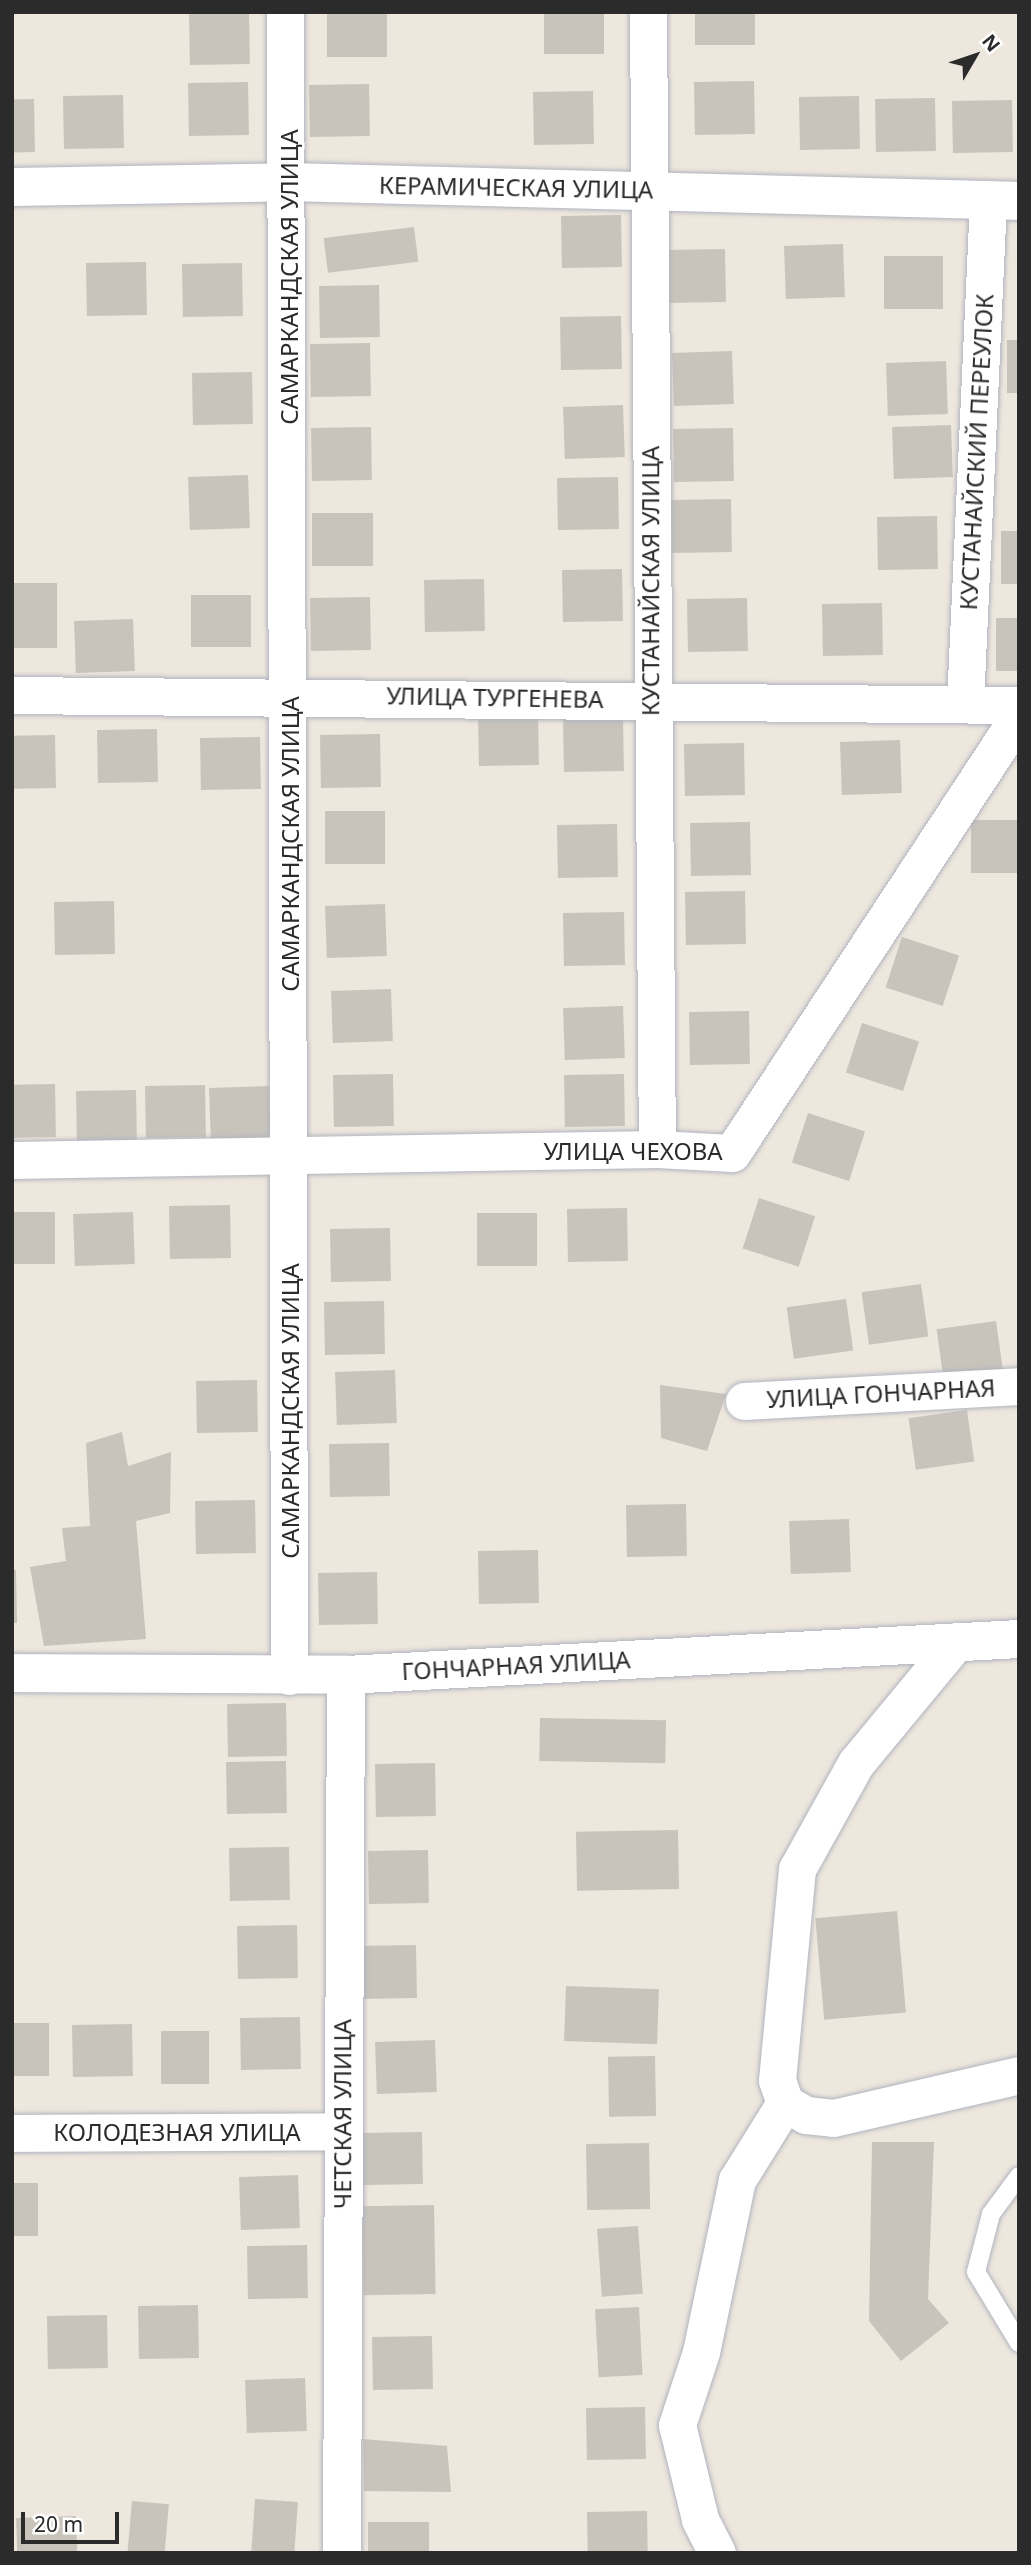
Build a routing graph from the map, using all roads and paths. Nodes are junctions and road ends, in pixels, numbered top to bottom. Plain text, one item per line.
1 (285, 12) edge
2 (648, 12) edge
3 (289, 182) junction
4 (12, 187) edge
5 (651, 190) junction
6 (1003, 201) edge
7 (289, 694) junction
8 (12, 695) edge
9 (649, 699) junction
10 (965, 703) junction
11 (1019, 705) edge
12 (1019, 716) edge
13 (657, 1149) junction
14 (291, 1156) junction
15 (12, 1160) edge
16 (1019, 1386) edge
17 (744, 1401) dead end
18 (1019, 1639) edge
19 (957, 1641) junction
20 (12, 1673) edge
21 (346, 1675) junction
22 (289, 1676) junction
23 (1019, 2075) edge
24 (785, 2102) junction
25 (342, 2131) junction
26 (12, 2133) edge
27 (1019, 2176) edge
28 (1019, 2343) edge
29 (342, 2553) edge
30 (717, 2553) edge

1 - 3 street, САМАРКАНДСКАЯ УЛИЦА
2 - 5 street, КУСТАНАЙСКАЯ УЛИЦА
3 - 4 street, КЕРАМИЧЕСКАЯ УЛИЦА
3 - 5 street, КЕРАМИЧЕСКАЯ УЛИЦА
3 - 7 street, САМАРКАНДСКАЯ УЛИЦА
5 - 6 street, КЕРАМИЧЕСКАЯ УЛИЦА
5 - 9 street, КУСТАНАЙСКАЯ УЛИЦА
6 - 10 street, КУСТАНАЙСКИЙ ПЕРЕУЛОК
7 - 8 street, УЛИЦА ТУРГЕНЕВА
7 - 9 street, УЛИЦА ТУРГЕНЕВА
7 - 14 street, САМАРКАНДСКАЯ УЛИЦА
9 - 10 street, УЛИЦА ТУРГЕНЕВА
9 - 13 street, КУСТАНАЙСКАЯ УЛИЦА
10 - 11 street, УЛИЦА ТУРГЕНЕВА
12 - 13 street, УЛИЦА ЧЕХОВА
13 - 14 street, УЛИЦА ЧЕХОВА
14 - 15 street, УЛИЦА ЧЕХОВА
14 - 22 street, САМАРКАНДСКАЯ УЛИЦА
16 - 17 street, УЛИЦА ГОНЧАРНАЯ
18 - 19 street, ГОНЧАРНАЯ УЛИЦА
19 - 21 street, ГОНЧАРНАЯ УЛИЦА
19 - 24 street
20 - 22 street, ГОНЧАРНАЯ УЛИЦА
21 - 22 street, ГОНЧАРНАЯ УЛИЦА
21 - 25 street, ЧЕТСКАЯ УЛИЦА
23 - 24 street
24 - 30 street
25 - 26 street, КОЛОДЕЗНАЯ УЛИЦА
25 - 29 street, ЧЕТСКАЯ УЛИЦА
27 - 28 lane

